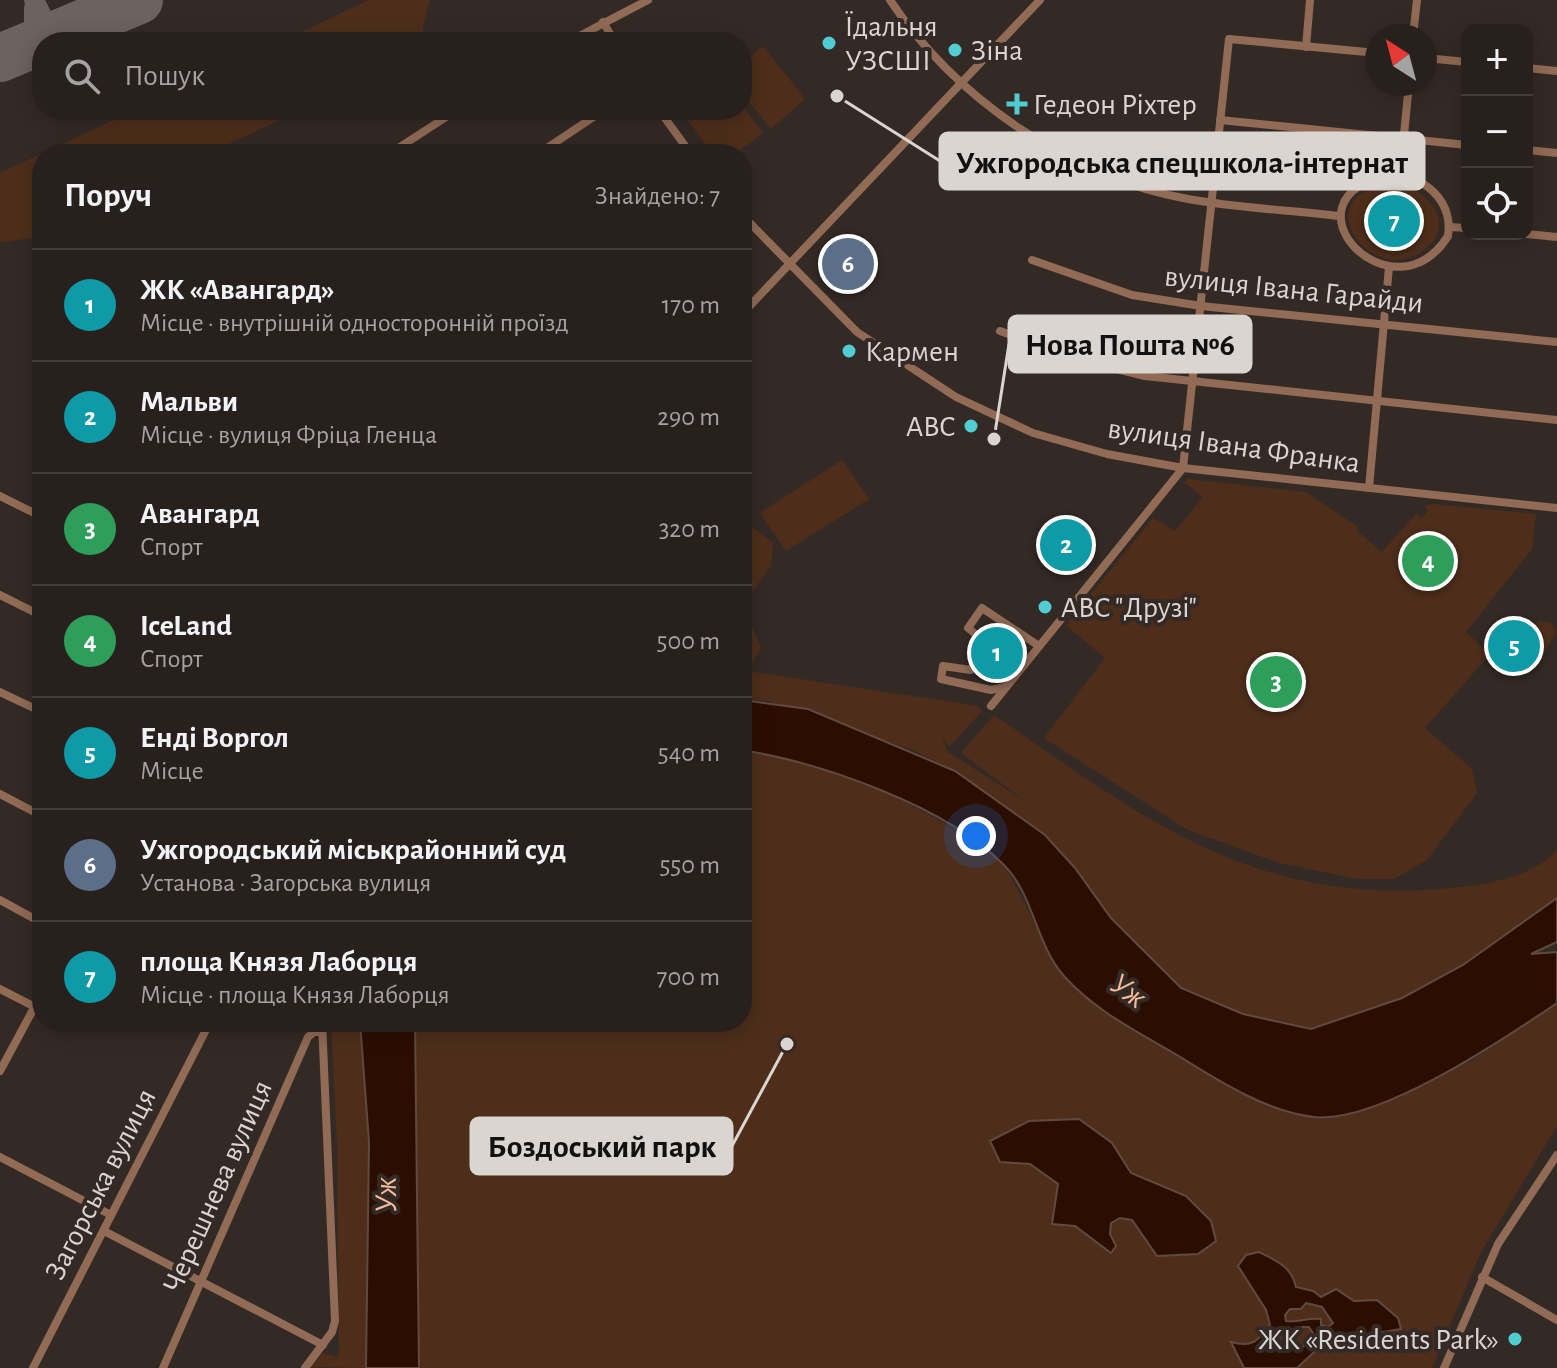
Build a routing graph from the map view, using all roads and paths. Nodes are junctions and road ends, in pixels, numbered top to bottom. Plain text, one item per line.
1 (648, 0) edge
2 (890, 0) edge
3 (1040, 0) edge
4 (1310, 0) edge
5 (1417, 0) edge
6 (603, 22) junction
7 (1414, 24) edge
8 (586, 32) edge
9 (609, 32) edge
10 (1306, 47) junction
11 (1365, 52) edge
12 (1437, 59) edge
13 (1461, 61) edge
14 (1533, 69) edge
15 (1557, 71) edge
16 (962, 83) junction
17 (1408, 96) edge
18 (444, 120) edge
19 (589, 120) edge
20 (666, 120) edge
21 (1220, 120) junction
22 (1404, 139) junction
23 (412, 144) edge
24 (553, 144) edge
25 (684, 144) edge
26 (1461, 144) edge
27 (1533, 151) edge
28 (1557, 153) edge
29 (1400, 175) junction
30 (1210, 202) junction
31 (1339, 216) junction
32 (752, 225) edge
33 (1449, 227) junction
34 (1461, 228) edge
35 (1533, 235) edge
36 (1557, 237) edge
37 (1032, 260) dead end
38 (790, 265) junction
39 (1389, 267) junction
40 (752, 304) edge
41 (1201, 306) junction
42 (1384, 322) junction
43 (1000, 331) dead end
44 (1557, 342) edge
45 (1195, 382) junction
46 (1377, 403) junction
47 (1557, 420) edge
48 (1183, 468) junction
49 (1369, 488) junction
50 (0, 496) edge
51 (1557, 508) edge
52 (32, 512) edge
53 (0, 595) edge
54 (32, 611) edge
55 (1039, 646) junction
56 (1006, 687) junction
57 (0, 692) edge
58 (991, 706) dead end
59 (32, 707) edge
60 (0, 794) edge
61 (32, 811) edge
62 (0, 900) edge
63 (32, 918) edge
64 (0, 989) edge
65 (32, 1005) edge
66 (32, 1012) edge
67 (205, 1032) edge
68 (314, 1032) edge
69 (322, 1032) edge
70 (1, 1068) edge
71 (1557, 1155) edge
72 (0, 1157) edge
73 (111, 1215) junction
74 (104, 1231) junction
75 (1482, 1277) junction
76 (203, 1280) junction
77 (1557, 1320) edge
78 (323, 1345) junction
79 (33, 1368) edge
80 (163, 1368) edge
81 (305, 1368) edge
82 (1444, 1368) edge

1 - 6 street
2 - 16 street
3 - 16 street
4 - 10 street
5 - 7 street
6 - 8 street
6 - 9 street
10 - 11 street
10 - 21 street
12 - 13 street
14 - 15 street
16 - 30 street
16 - 38 street
17 - 22 street
18 - 23 street
19 - 24 street
20 - 25 street
21 - 22 street
21 - 30 street
22 - 26 street
22 - 29 street
27 - 28 street
29 - 31 street
29 - 33 street
30 - 31 street
30 - 41 street
31 - 39 street
32 - 38 street, вулиця Івана Франка
33 - 34 street
33 - 39 street
35 - 36 street
37 - 41 street, вулиця Івана Гарайди
38 - 40 street
38 - 48 street, вулиця Івана Франка
39 - 42 street
41 - 42 street, вулиця Івана Гарайди
41 - 45 street
42 - 44 street, вулиця Івана Гарайди
42 - 46 street
43 - 45 street
45 - 46 street
45 - 48 street
46 - 47 street
46 - 49 street
48 - 49 street, вулиця Івана Франка
48 - 55 street
49 - 51 street, вулиця Івана Франка
50 - 52 street
53 - 54 street
55 - 56 street
55 - 56 street
56 - 58 street
57 - 59 street
60 - 61 street
62 - 63 street
64 - 65 street
66 - 70 street
67 - 73 street, Загорська вулиця
68 - 76 street, Черешнева вулиця
69 - 78 street
71 - 75 street
72 - 73 street
73 - 74 street, Загорська вулиця
74 - 76 street
74 - 79 street, Загорська вулиця
75 - 77 street
75 - 82 street
76 - 78 street
76 - 80 street, Черешнева вулиця
78 - 81 street

